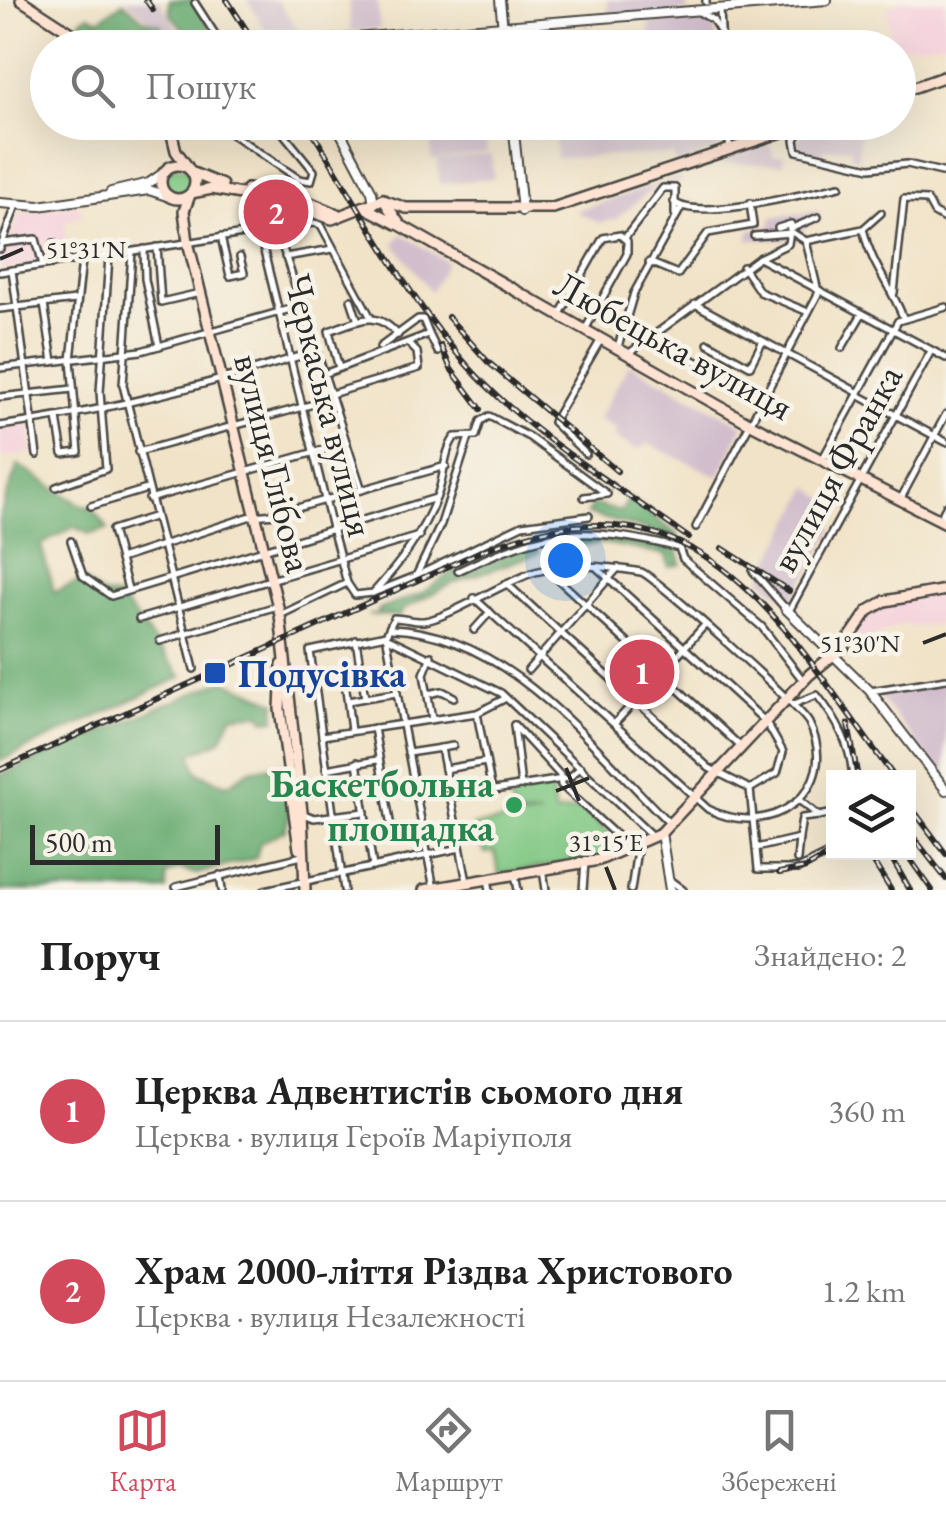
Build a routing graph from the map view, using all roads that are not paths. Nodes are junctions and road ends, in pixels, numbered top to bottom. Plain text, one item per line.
1 (21, 0) edge
2 (500, 0) edge
3 (827, 0) edge
4 (195, 3) dead end
5 (760, 4) edge
6 (720, 11) junction
7 (700, 12) junction
8 (503, 28) junction
9 (68, 30) edge
10 (212, 30) edge
11 (474, 30) edge
12 (718, 30) edge
13 (721, 30) edge
14 (946, 76) edge
15 (916, 86) edge
16 (170, 140) edge
17 (173, 140) edge
18 (241, 140) edge
19 (289, 140) edge
20 (346, 140) edge
21 (515, 140) edge
22 (729, 140) edge
23 (763, 140) edge
24 (801, 140) edge
25 (731, 152) junction
26 (191, 170) junction
27 (163, 173) junction
28 (946, 173) edge
29 (840, 186) dead end
30 (191, 194) junction
31 (168, 196) junction
32 (99, 197) junction
33 (674, 202) junction
34 (750, 202) junction
35 (0, 203) edge
36 (16, 206) junction
37 (381, 207) junction
38 (681, 208) junction
39 (522, 211) junction
40 (881, 213) dead end
41 (676, 216) junction
42 (818, 218) dead end
43 (946, 220) edge
44 (184, 223) junction
45 (276, 228) junction
46 (778, 228) dead end
47 (863, 229) junction
48 (259, 231) junction
49 (790, 231) junction
50 (754, 236) dead end
51 (221, 237) junction
52 (626, 238) junction
53 (188, 242) junction
54 (806, 242) junction
55 (54, 243) dead end
56 (1, 246) edge
57 (157, 247) junction
58 (144, 249) junction
59 (333, 250) junction
60 (132, 252) junction
61 (109, 256) junction
62 (240, 257) dead end
63 (285, 257) junction
64 (759, 258) junction
65 (82, 260) junction
66 (649, 262) junction
67 (58, 263) junction
68 (43, 265) junction
69 (743, 267) junction
70 (12, 270) junction
71 (0, 272) edge
72 (819, 291) junction
73 (200, 293) junction
74 (894, 294) junction
75 (76, 300) junction
76 (351, 300) dead end
77 (44, 304) junction
78 (695, 304) junction
79 (301, 306) junction
80 (16, 307) junction
81 (946, 308) edge
82 (0, 309) edge
83 (808, 312) junction
84 (278, 313) junction
85 (862, 314) junction
86 (370, 316) junction
87 (558, 317) junction
88 (903, 317) junction
89 (358, 321) junction
90 (894, 330) junction
91 (210, 332) junction
92 (584, 332) junction
93 (430, 334) junction
94 (398, 335) junction
95 (600, 341) junction
96 (763, 342) junction
97 (708, 343) dead end
98 (409, 344) junction
99 (160, 346) junction
100 (380, 346) dead end
101 (842, 348) dead end
102 (932, 350) junction
103 (316, 352) junction
104 (438, 352) dead end
105 (126, 354) junction
106 (622, 354) junction
107 (786, 354) junction
108 (101, 357) junction
109 (688, 357) dead end
110 (946, 358) edge
111 (70, 360) junction
112 (289, 360) junction
113 (53, 362) junction
114 (24, 366) junction
115 (0, 368) edge
116 (339, 369) junction
117 (324, 374) junction
118 (222, 380) junction
119 (73, 388) junction
120 (28, 394) junction
121 (859, 394) junction
122 (760, 395) dead end
123 (332, 396) junction
124 (0, 397) edge
125 (126, 404) junction
126 (302, 407) junction
127 (102, 410) junction
128 (895, 414) junction
129 (946, 414) edge
130 (73, 416) junction
131 (57, 418) junction
132 (33, 421) junction
133 (749, 424) junction
134 (0, 426) edge
135 (234, 426) junction
136 (934, 436) junction
137 (469, 437) junction
138 (946, 442) edge
139 (347, 443) junction
140 (138, 452) junction
141 (312, 453) junction
142 (586, 454) dead end
143 (38, 455) dead end
144 (822, 460) junction
145 (446, 466) junction
146 (245, 473) junction
147 (863, 481) junction
148 (56, 487) dead end
149 (147, 489) junction
150 (362, 490) junction
151 (584, 497) dead end
152 (436, 498) junction
153 (150, 500) junction
154 (324, 500) junction
155 (900, 500) junction
156 (91, 506) dead end
157 (946, 506) edge
158 (588, 516) dead end
159 (154, 517) junction
160 (256, 517) junction
161 (943, 521) edge
162 (696, 527) dead end
163 (332, 528) junction
164 (419, 536) junction
165 (71, 540) dead end
166 (161, 547) junction
167 (264, 548) junction
168 (120, 559) junction
169 (341, 560) junction
170 (595, 566) junction
171 (618, 568) junction
172 (458, 570) dead end
173 (548, 571) junction
174 (753, 571) dead end
175 (416, 576) junction
176 (168, 577) junction
177 (272, 579) junction
178 (609, 580) junction
179 (347, 583) junction
180 (506, 584) junction
181 (128, 589) junction
182 (946, 590) edge
183 (373, 593) junction
184 (474, 598) junction
185 (176, 607) junction
186 (585, 607) junction
187 (279, 610) junction
188 (787, 610) junction
189 (490, 612) junction
190 (139, 619) dead end
191 (705, 625) junction
192 (474, 630) dead end
193 (561, 633) junction
194 (182, 634) junction
195 (388, 634) junction
196 (356, 640) junction
197 (160, 641) dead end
198 (684, 649) junction
199 (834, 655) junction
200 (430, 656) junction
201 (540, 656) junction
202 (194, 668) dead end
203 (360, 670) junction
204 (528, 670) dead end
205 (344, 673) junction
206 (312, 674) junction
207 (661, 674) junction
208 (946, 679) edge
209 (804, 681) junction
210 (870, 692) junction
211 (398, 693) junction
212 (428, 694) junction
213 (454, 697) dead end
214 (364, 698) junction
215 (506, 698) junction
216 (348, 700) junction
217 (636, 701) junction
218 (790, 702) junction
219 (477, 713) junction
220 (524, 715) junction
221 (432, 719) junction
222 (766, 722) junction
223 (403, 724) junction
224 (614, 724) junction
225 (514, 726) junction
226 (374, 728) junction
227 (351, 732) junction
228 (322, 736) junction
229 (453, 746) dead end
230 (441, 748) junction
231 (742, 748) junction
232 (408, 753) junction
233 (292, 759) junction
234 (378, 760) junction
235 (357, 762) junction
236 (486, 762) junction
237 (581, 767) junction
238 (326, 768) junction
239 (445, 768) junction
240 (850, 770) edge
241 (720, 773) junction
242 (560, 780) junction
243 (414, 786) junction
244 (521, 786) junction
245 (492, 790) junction
246 (750, 790) junction
247 (946, 790) edge
248 (384, 792) junction
249 (450, 797) junction
250 (696, 798) junction
251 (799, 800) junction
252 (302, 812) junction
253 (365, 812) junction
254 (826, 815) edge
255 (332, 816) junction
256 (819, 816) junction
257 (754, 822) junction
258 (672, 826) junction
259 (422, 828) junction
260 (392, 833) junction
261 (370, 835) junction
262 (658, 836) junction
263 (799, 838) junction
264 (633, 845) junction
265 (460, 848) junction
266 (756, 848) junction
267 (826, 854) edge
268 (428, 857) junction
269 (303, 859) junction
270 (797, 860) dead end
271 (586, 862) junction
272 (373, 866) junction
273 (543, 870) junction
274 (341, 872) junction
275 (220, 875) junction
276 (515, 875) junction
277 (668, 879) junction
278 (489, 884) edge
279 (304, 885) edge
280 (464, 885) edge
281 (176, 886) dead end
282 (431, 889) edge
283 (222, 890) edge
284 (265, 890) edge
285 (344, 890) edge
286 (518, 890) edge
287 (546, 890) edge
288 (583, 890) edge
289 (631, 890) edge
290 (670, 890) edge
291 (683, 890) edge

1 - 9 main road
2 - 8 street
3 - 5 street
4 - 10 street
5 - 6 street
6 - 7 street
6 - 13 street
7 - 8 street
7 - 12 street
8 - 11 street
14 - 15 main road
16 - 27 main road
17 - 26 main road
18 - 19 street
20 - 37 street
21 - 39 street
22 - 25 street
23 - 25 main road
24 - 28 street
25 - 39 main road
26 - 27 main road
26 - 30 main road
26 - 37 main road
27 - 31 main road
27 - 32 street
29 - 34 street
30 - 31 main road
30 - 37 main road
30 - 44 main road, вулиця Глібова
31 - 32 street
31 - 44 main road, вулиця Глібова
32 - 36 street
33 - 38 street
33 - 41 street
33 - 52 street
34 - 38 street
34 - 66 street
35 - 36 street
36 - 56 street
37 - 39 main road
37 - 87 main road, Любецька вулиця
38 - 41 street
40 - 47 street
41 - 66 street
42 - 49 street
43 - 74 street
44 - 53 main road, вулиця Глібова
45 - 48 street
45 - 59 street
45 - 63 street
46 - 49 street
47 - 54 street
47 - 74 street
48 - 51 street
48 - 84 street, Черкаська вулиця
49 - 50 street
49 - 54 street
49 - 64 street
51 - 53 street
51 - 62 street
52 - 87 street
52 - 92 street
53 - 57 street
53 - 73 main road, вулиця Глібова
54 - 72 street
55 - 67 street
56 - 68 street
57 - 58 street
57 - 73 street
58 - 60 street
58 - 99 street
59 - 63 street
59 - 86 street
60 - 61 street
60 - 105 street
61 - 65 street
61 - 108 street
63 - 79 street
64 - 69 street
64 - 72 street
65 - 67 street
65 - 75 street
66 - 106 street
67 - 68 street
68 - 70 street
69 - 78 street
69 - 83 street
70 - 71 street
70 - 80 street
72 - 83 street
72 - 85 street
73 - 91 main road, вулиця Глібова
74 - 88 street
75 - 77 street
75 - 111 street
76 - 89 street
77 - 80 street
77 - 113 street
78 - 96 street
78 - 106 street
79 - 84 street
79 - 103 street
80 - 82 street
80 - 114 street
81 - 88 street
83 - 107 street
84 - 91 street
84 - 112 street, Черкаська вулиця
85 - 90 street
85 - 101 street
86 - 89 street
86 - 94 street
87 - 92 main road, Любецька вулиця
88 - 90 street
89 - 116 street
90 - 102 street
90 - 121 street
91 - 99 street
91 - 118 main road, вулиця Глібова
92 - 95 main road, Любецька вулиця
93 - 94 street
93 - 98 street
93 - 104 street
94 - 100 street
95 - 106 main road, Любецька вулиця
95 - 142 street
96 - 97 street
96 - 107 street
98 - 116 street
98 - 123 street
99 - 105 street
102 - 110 street
102 - 128 street, вулиця Франка
103 - 112 street
103 - 117 street
105 - 108 street
105 - 125 street
106 - 133 main road, Любецька вулиця
107 - 121 street
107 - 133 street
108 - 111 street
108 - 127 street
109 - 122 street
111 - 113 street
111 - 119 street
112 - 118 street
112 - 126 street, Черкаська вулиця
113 - 114 street
114 - 115 street
114 - 120 street
116 - 117 street
117 - 123 street
118 - 125 street
118 - 135 main road, вулиця Глібова
119 - 120 street
119 - 130 street
120 - 124 street
120 - 132 street
121 - 128 street
121 - 144 street
123 - 126 street
123 - 139 street
125 - 127 street
125 - 140 street
126 - 135 street
126 - 141 street, Черкаська вулиця
127 - 130 street
127 - 148 street
128 - 136 street
128 - 147 street, вулиця Франка
129 - 136 street
130 - 131 street
130 - 131 street
131 - 132 street
132 - 134 street
132 - 143 street
133 - 144 main road, Любецька вулиця
133 - 162 street
135 - 140 street
135 - 146 main road, вулиця Глібова
136 - 138 street
136 - 155 street
137 - 145 street
137 - 151 street
137 - 175 street
139 - 141 street
139 - 150 street
140 - 149 street
141 - 146 street
141 - 154 street, Черкаська вулиця
144 - 147 main road, Любецька вулиця
145 - 150 street
145 - 152 street
146 - 153 street
146 - 160 main road, вулиця Глібова
147 - 155 main road, Любецька вулиця
147 - 188 street, вулиця Франка
149 - 153 street
149 - 156 street
150 - 154 street
152 - 163 street
152 - 164 street
153 - 159 street
154 - 160 street
154 - 163 street, Черкаська вулиця
155 - 161 main road, Любецька вулиця
157 - 161 street
158 - 175 street
159 - 166 street
159 - 168 street
160 - 166 street
160 - 167 main road, вулиця Глібова
163 - 167 street
163 - 169 street, Черкаська вулиця
164 - 169 street
164 - 183 street
165 - 181 street
166 - 168 street
166 - 176 street
167 - 176 street
167 - 177 main road, вулиця Глібова
168 - 181 street
169 - 177 street
169 - 179 street, Черкаська вулиця
170 - 171 street
170 - 173 street
170 - 178 street
171 - 178 street
171 - 191 street
172 - 209 street
173 - 180 street
173 - 186 street
174 - 188 street
175 - 183 street
176 - 181 street
176 - 185 street
177 - 185 street
177 - 187 main road, вулиця Глібова
178 - 186 street
178 - 198 street
179 - 183 street, Черкаська вулиця
179 - 187 street
180 - 184 street
180 - 193 street
182 - 199 main road
184 - 189 street
184 - 195 street
185 - 190 street
185 - 194 street
186 - 193 street
186 - 207 street
187 - 194 street
187 - 233 main road, вулиця Глібова
188 - 199 street
189 - 192 street
189 - 201 street
191 - 198 street
191 - 218 street
193 - 201 street
193 - 217 street
194 - 197 street
194 - 202 street
195 - 196 street
195 - 200 street
195 - 211 street
195 - 258 street
196 - 203 street
196 - 206 street
198 - 207 street
198 - 222 street
199 - 209 main road
199 - 210 street
200 - 212 street
200 - 215 street
201 - 204 street
201 - 224 street
203 - 205 street
203 - 214 street
205 - 206 street
205 - 216 street
206 - 228 street
207 - 217 street
207 - 231 street
208 - 210 street
209 - 218 main road
210 - 247 street
211 - 214 street
211 - 223 street
212 - 213 street
212 - 221 street
214 - 216 street
215 - 219 street
215 - 220 street
216 - 227 street
217 - 224 street
217 - 241 street
218 - 222 main road
218 - 240 street
218 - 251 street
219 - 221 street
219 - 236 street
220 - 225 street
220 - 237 street
221 - 223 street
222 - 231 main road
222 - 246 street
223 - 226 street
223 - 232 street
224 - 250 street
225 - 242 street
225 - 244 street
226 - 227 street
226 - 234 street
227 - 228 street
228 - 238 street
229 - 230 street
230 - 232 street
230 - 239 street
231 - 241 main road
232 - 243 street
233 - 252 main road
233 - 269 main road
234 - 235 street
234 - 248 street
235 - 238 street
235 - 253 street
236 - 239 street
236 - 245 street
237 - 242 street
237 - 262 street
238 - 255 street
239 - 249 street
241 - 246 street
241 - 250 main road
242 - 244 street
242 - 264 street
243 - 248 street
243 - 259 street
244 - 245 street
245 - 249 street
246 - 257 street
248 - 260 street
249 - 265 street
250 - 257 street
250 - 258 main road
251 - 256 street
251 - 257 street
252 - 255 street
252 - 269 main road
253 - 255 street
253 - 261 street
254 - 256 street
255 - 274 street
256 - 263 street
257 - 266 street
258 - 262 main road
259 - 260 street
259 - 268 street
260 - 261 street
261 - 272 street
262 - 264 main road
262 - 277 street
263 - 266 street
263 - 270 street
264 - 271 main road
264 - 289 street
265 - 268 street
265 - 280 street
266 - 267 street
268 - 272 street
268 - 282 street
269 - 275 street
269 - 279 main road
271 - 273 main road
271 - 288 street
272 - 274 street
273 - 276 main road
273 - 287 street
274 - 279 street
274 - 285 street
275 - 281 street
275 - 283 street
276 - 278 main road
276 - 286 street
277 - 290 street
277 - 291 street
278 - 280 main road
279 - 284 street
280 - 282 main road

